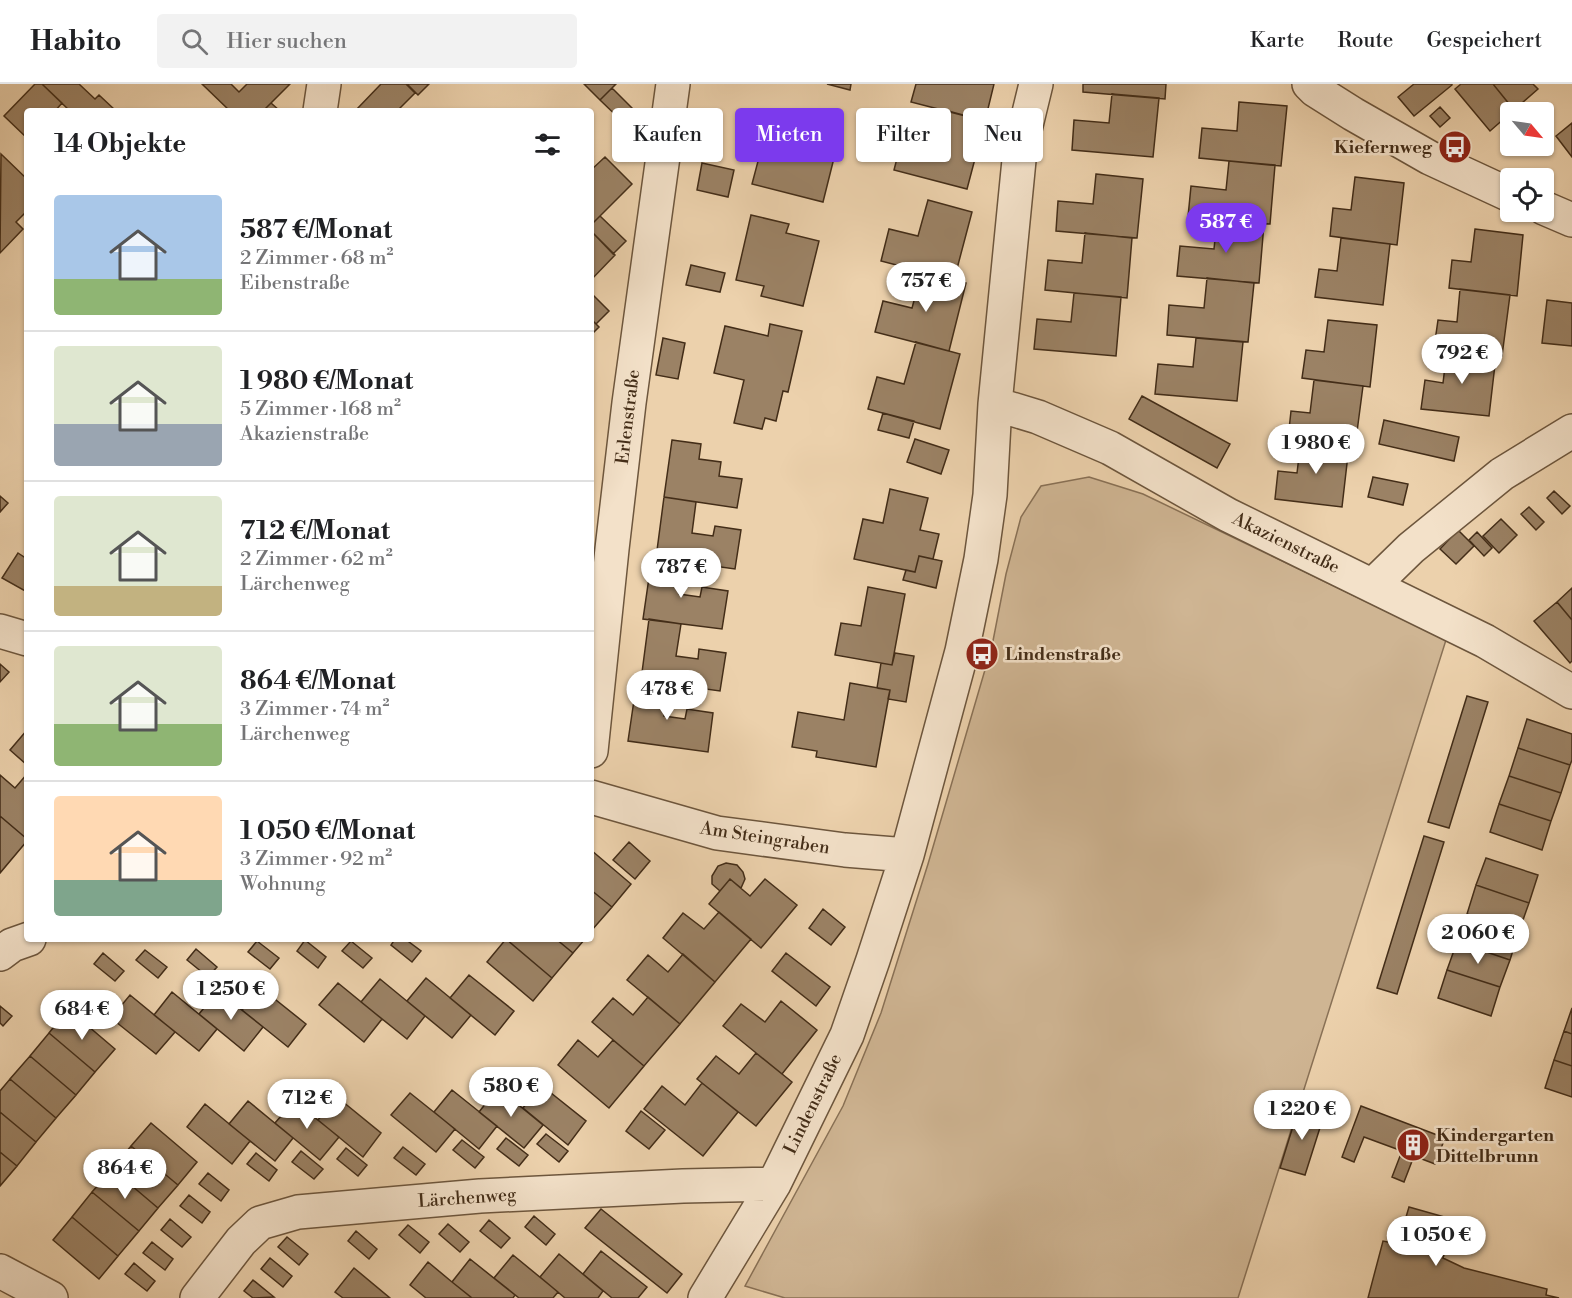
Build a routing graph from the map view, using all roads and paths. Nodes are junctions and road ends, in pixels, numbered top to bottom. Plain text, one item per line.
1 (324, 84) edge
2 (673, 84) edge
3 (1036, 84) edge
4 (1309, 84) edge
5 (320, 108) edge
6 (1500, 190) edge
7 (1554, 212) edge
8 (1572, 220) edge
9 (995, 404) junction
10 (1572, 431) edge
11 (1373, 585) junction
12 (0, 631) edge
13 (24, 638) edge
14 (1572, 692) edge
15 (594, 723) edge
16 (594, 798) edge
17 (907, 855) junction
18 (24, 941) edge
19 (0, 954) edge
20 (774, 1184) junction
21 (0, 1271) edge
22 (51, 1298) edge
23 (197, 1298) edge
24 (705, 1298) edge

1 - 5 street
2 - 15 street, Erlenstraße
3 - 9 street, Lindenstraße
4 - 6 street
7 - 8 street
9 - 11 street, Akazienstraße
9 - 17 street, Lindenstraße
10 - 11 street
11 - 14 street, Akazienstraße
12 - 13 street
16 - 17 street, Am Steingraben
17 - 20 street, Lindenstraße
18 - 19 street
20 - 23 street, Lärchenweg
20 - 24 street, Lindenstraße
21 - 22 street

